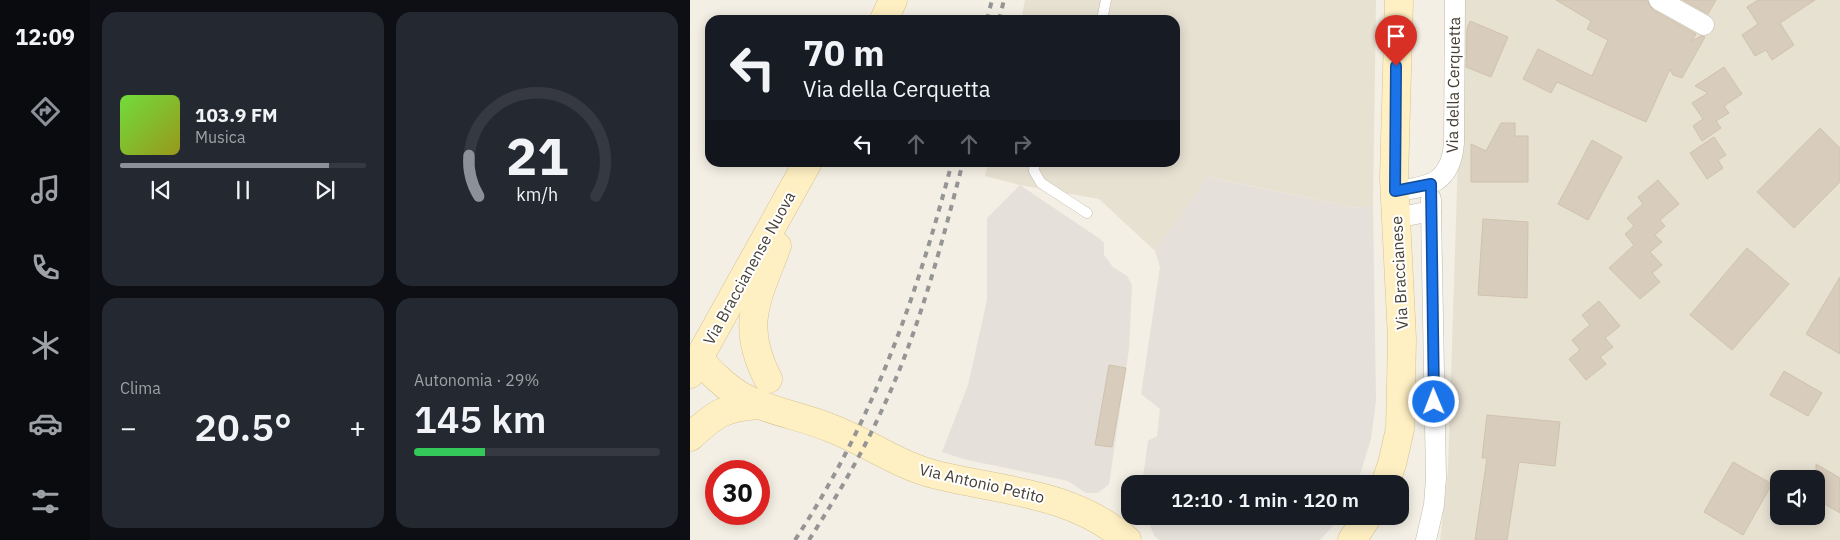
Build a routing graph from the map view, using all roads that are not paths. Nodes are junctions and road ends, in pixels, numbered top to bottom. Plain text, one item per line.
1 (893, 0) edge
2 (1106, 0) edge
3 (1399, 0) edge
4 (1455, 0) edge
5 (1659, 0) edge
6 (886, 15) edge
7 (1103, 15) edge
8 (1704, 25) dead end
9 (805, 167) edge
10 (806, 167) edge
11 (1034, 167) edge
12 (1431, 184) junction
13 (1395, 191) junction
14 (1431, 211) junction
15 (1087, 213) dead end
16 (1396, 218) junction
17 (694, 366) edge
18 (768, 379) junction
19 (759, 405) junction
20 (834, 429) junction
21 (690, 437) edge
22 (1388, 475) edge
23 (1119, 537) edge
24 (1426, 540) edge

1 - 6 street
2 - 7 lane
3 - 13 street, Via Braccianese
4 - 12 street, Via della Cerquetta
5 - 8 street
9 - 17 street, Via Braccianense Nuova
10 - 18 street
11 - 15 lane
12 - 13 street
12 - 14 street
13 - 16 street, Via Braccianese
14 - 16 street
14 - 24 street
16 - 22 street, Via Braccianese
17 - 18 street, Via Antonio Petito
17 - 19 street, Via Antonio Petito
18 - 20 street, Via Antonio Petito
19 - 20 street, Via Antonio Petito
19 - 21 street
20 - 23 street, Via Antonio Petito

